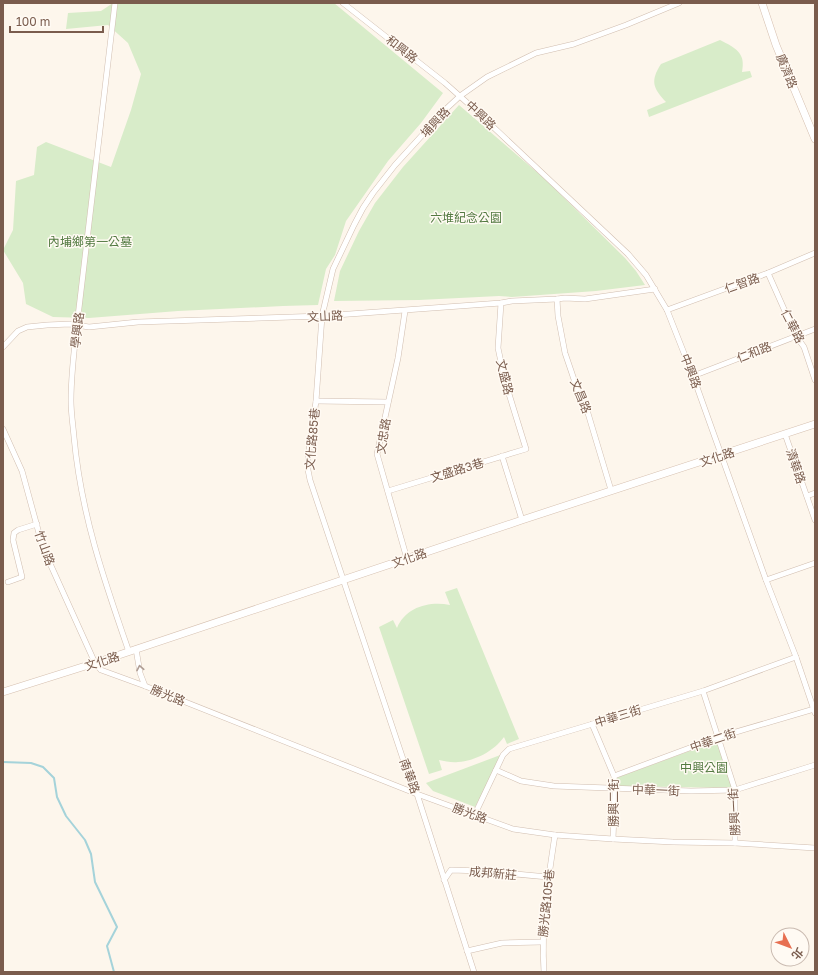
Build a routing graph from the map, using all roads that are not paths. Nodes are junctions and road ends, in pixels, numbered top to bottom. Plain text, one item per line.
1 (115, 3) edge
2 (343, 3) edge
3 (679, 3) edge
4 (762, 3) edge
5 (460, 96) junction
6 (815, 139) edge
7 (815, 253) edge
8 (768, 274) junction
9 (655, 289) junction
10 (557, 300) junction
11 (502, 303) junction
12 (667, 310) junction
13 (405, 311) junction
14 (322, 316) junction
15 (77, 325) junction
16 (815, 329) edge
17 (796, 336) junction
18 (3, 348) edge
19 (693, 376) junction
20 (815, 380) edge
21 (316, 401) junction
22 (388, 402) junction
23 (815, 424) edge
24 (3, 430) edge
25 (785, 434) junction
26 (526, 449) joint
27 (722, 455) junction
28 (502, 456) junction
29 (611, 490) junction
30 (388, 491) junction
31 (815, 493) edge
32 (806, 496) junction
33 (522, 520) junction
34 (815, 520) edge
35 (37, 524) junction
36 (406, 559) junction
37 (815, 563) edge
38 (344, 580) junction
39 (766, 580) junction
40 (8, 582) dead end
41 (132, 651) junction
42 (796, 657) junction
43 (95, 663) junction
44 (145, 686) junction
45 (703, 691) junction
46 (3, 692) edge
47 (814, 711) edge
48 (592, 724) junction
49 (719, 737) junction
50 (815, 765) edge
51 (496, 770) junction
52 (614, 776) junction
53 (615, 788) junction
54 (735, 790) junction
55 (417, 794) junction
56 (475, 814) junction
57 (555, 835) junction
58 (613, 839) junction
59 (735, 842) junction
60 (815, 848) edge
61 (548, 877) junction
62 (444, 880) junction
63 (542, 942) junction
64 (467, 951) junction
65 (474, 972) edge
66 (544, 972) edge

1 - 15 street, 學興路
2 - 5 street, 和興路
3 - 5 street, 埔興路
4 - 6 street, 廣濟路
5 - 9 street, 中興路
5 - 14 street, 埔興路
7 - 8 street, 仁智路
8 - 12 street, 仁智路
8 - 17 street, 仁華路
9 - 10 street, 文山路
9 - 12 street, 中興路
10 - 11 street, 文山路
10 - 29 street, 文昌路
11 - 13 street, 文山路
11 - 26 street, 文盛路
12 - 19 street, 中興路
13 - 14 street, 文山路
13 - 22 street, 文忠路
14 - 15 street, 文山路
14 - 21 street, 文化路85巷
15 - 18 street, 文山路
15 - 41 street, 學興路
16 - 17 street, 仁和路
17 - 19 street, 仁和路
17 - 20 street, 仁華路
19 - 27 street, 中興路
21 - 22 street
21 - 38 street, 文化路85巷
22 - 30 street, 文忠路
23 - 25 street, 文化路
24 - 35 street, 竹山路
25 - 27 street, 文化路
25 - 32 street, 清華路
26 - 28 street, 文盛路3巷
27 - 29 street, 文化路
27 - 39 street, 中興路
28 - 30 street, 文盛路3巷
28 - 33 street
29 - 33 street, 文化路
30 - 36 street, 文忠路
31 - 32 street
32 - 34 street, 清華路
33 - 36 street, 文化路
35 - 40 street
35 - 43 street, 竹山路
36 - 38 street, 文化路
37 - 39 street
38 - 41 street, 文化路
38 - 55 street, 南華路
39 - 42 street, 中興路
41 - 43 street, 文化路
44 -> 41 street, 勝光路
42 - 45 street, 中華三街
42 - 47 street, 中興路
43 - 44 street, 勝光路
43 - 46 street, 文化路
44 - 55 street, 勝光路
45 - 48 street, 中華三街
45 - 49 street, 勝興一街
47 - 49 street, 中華二街
48 - 51 street, 中華三街
48 - 52 street, 勝興二街
49 - 52 street, 中華二街
49 - 54 street, 勝興一街
50 - 54 street, 中華一街
51 - 53 street, 中華一街
51 - 56 street, 中華三街
52 - 53 street, 勝興二街
53 - 54 street, 中華一街
53 - 58 street, 勝興二街
54 - 59 street, 勝興一街
55 - 56 street, 勝光路
55 - 62 street, 南華路
56 - 57 street, 勝光路
57 - 58 street, 勝光路
57 - 61 street, 勝光路105巷
58 - 59 street, 勝光路
59 - 60 street, 勝光路
61 - 62 street, 成邦新莊
61 - 63 street, 勝光路105巷
62 - 64 street, 南華路
63 - 64 street
63 - 66 street, 勝光路105巷
64 - 65 street, 南華路

